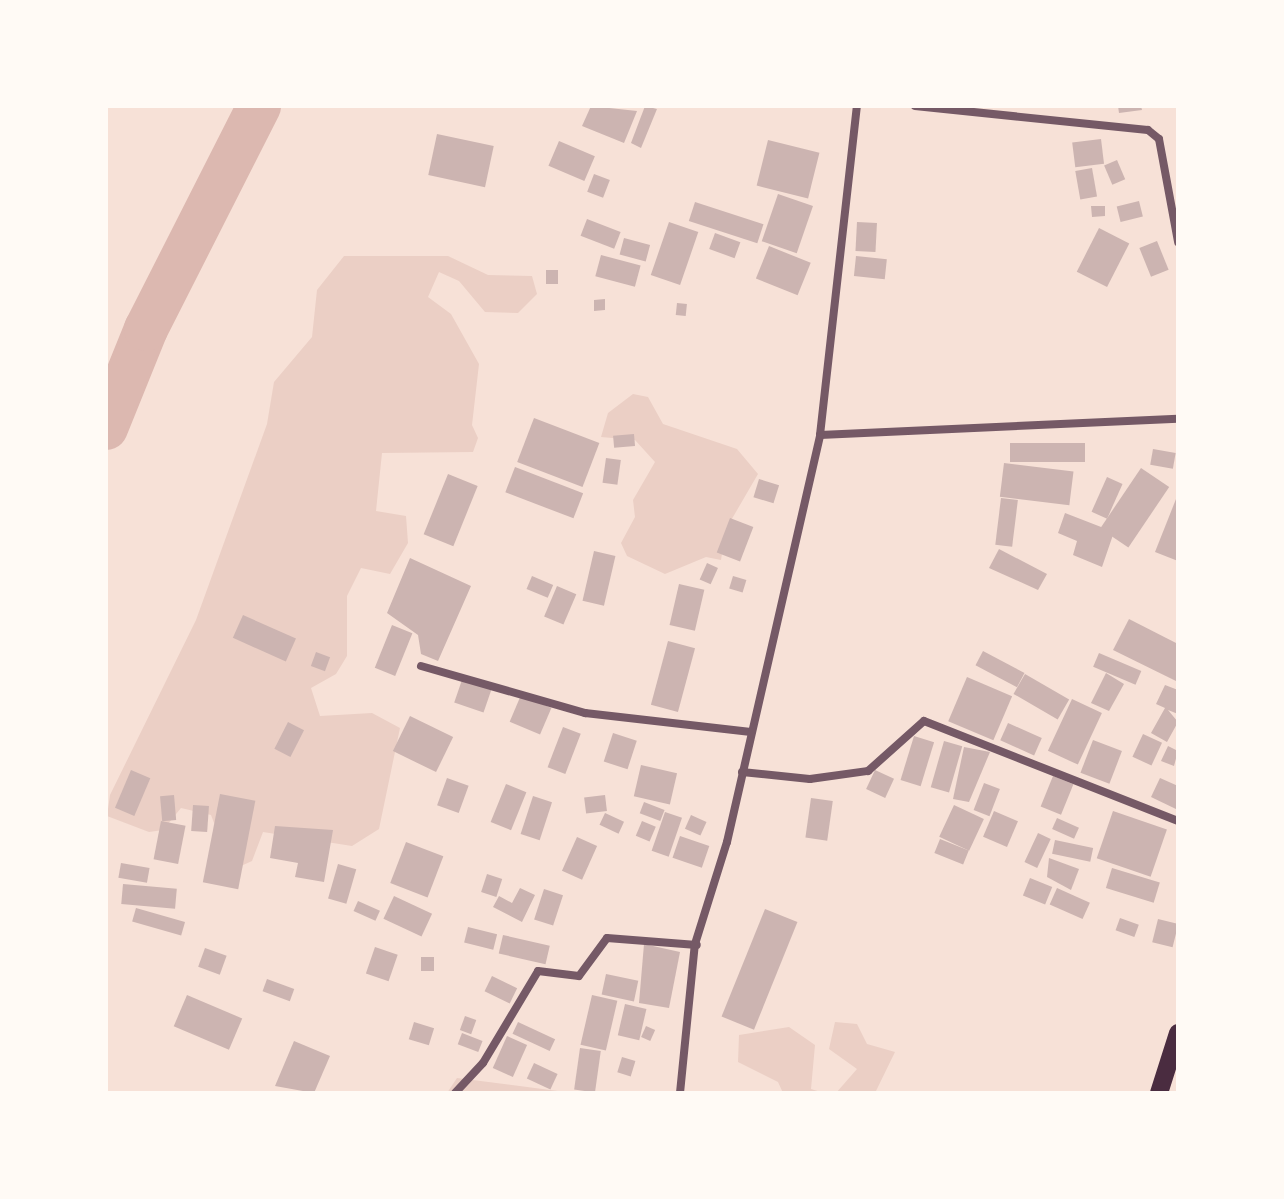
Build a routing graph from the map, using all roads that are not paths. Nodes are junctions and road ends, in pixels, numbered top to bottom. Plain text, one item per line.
1 (857, 106) edge
2 (915, 106) edge
3 (1178, 242) edge
4 (1178, 419) edge
5 (820, 435) junction
6 (421, 666) dead end
7 (751, 732) junction
8 (742, 772) junction
9 (1178, 821) edge
10 (697, 945) junction
11 (1178, 1033) edge
12 (455, 1093) edge
13 (680, 1093) edge
14 (1159, 1093) edge

1 - 5 street
2 - 3 street
4 - 5 street
5 - 7 street
6 - 7 street
7 - 8 street
8 - 9 street
8 - 10 street
10 - 12 street
10 - 13 street
11 - 14 highway

